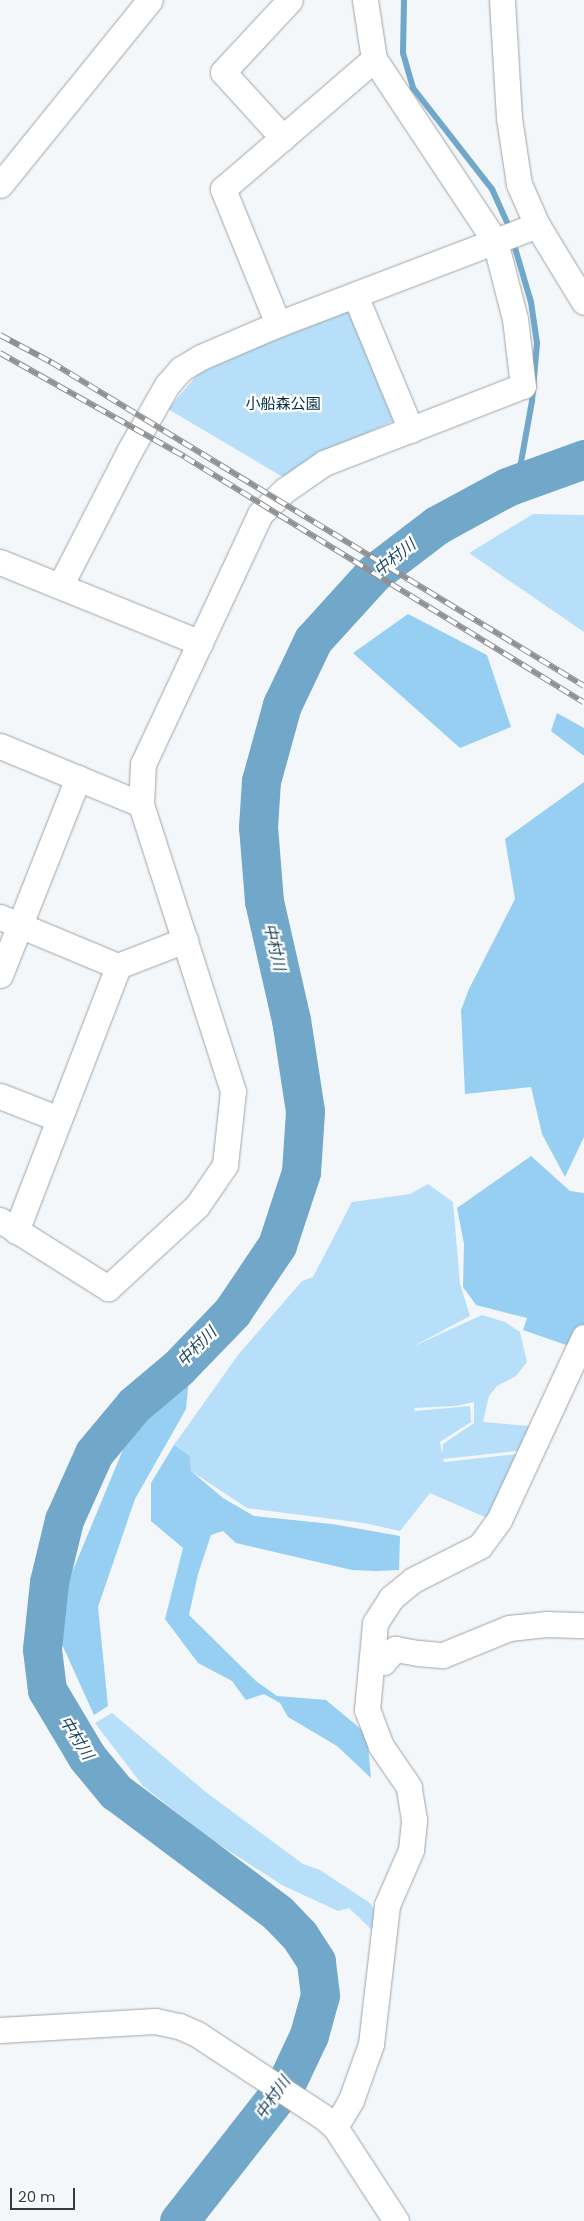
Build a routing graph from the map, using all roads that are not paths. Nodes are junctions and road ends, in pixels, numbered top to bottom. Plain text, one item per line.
1 (150, 0) edge
2 (290, 0) edge
3 (365, 0) edge
4 (502, 0) edge
5 (374, 59) junction
6 (283, 138) junction
7 (0, 185) edge
8 (531, 227) junction
9 (495, 241) junction
10 (355, 295) junction
11 (584, 302) edge
12 (278, 324) junction
13 (411, 430) junction
14 (0, 562) edge
15 (60, 586) junction
16 (200, 643) junction
17 (0, 746) edge
18 (78, 778) junction
19 (141, 804) junction
20 (10, 921) edge
21 (185, 940) junction
22 (118, 966) junction
23 (0, 975) edge
24 (0, 1096) edge
25 (59, 1119) junction
26 (8, 1225) edge
27 (584, 1338) edge
28 (584, 1626) edge
29 (372, 1658) junction
30 (0, 2030) edge
31 (328, 2122) junction
32 (396, 2221) edge

1 - 7 street
2 - 6 street
3 - 5 street
4 - 8 street
5 - 6 street
5 - 9 street
6 - 12 street
8 - 9 street
8 - 11 street
9 - 10 street
9 - 13 street
10 - 12 street
10 - 13 street
12 - 15 street
13 - 16 street
14 - 15 street
15 - 16 street
16 - 19 street
17 - 18 street
18 - 19 street
18 - 20 street
19 - 21 street
20 - 22 street
20 - 23 street
21 - 22 street
21 - 26 street
22 - 25 street
24 - 25 street
25 - 26 street
27 - 29 street
28 - 29 street
29 - 31 street
30 - 31 street
31 - 32 street

